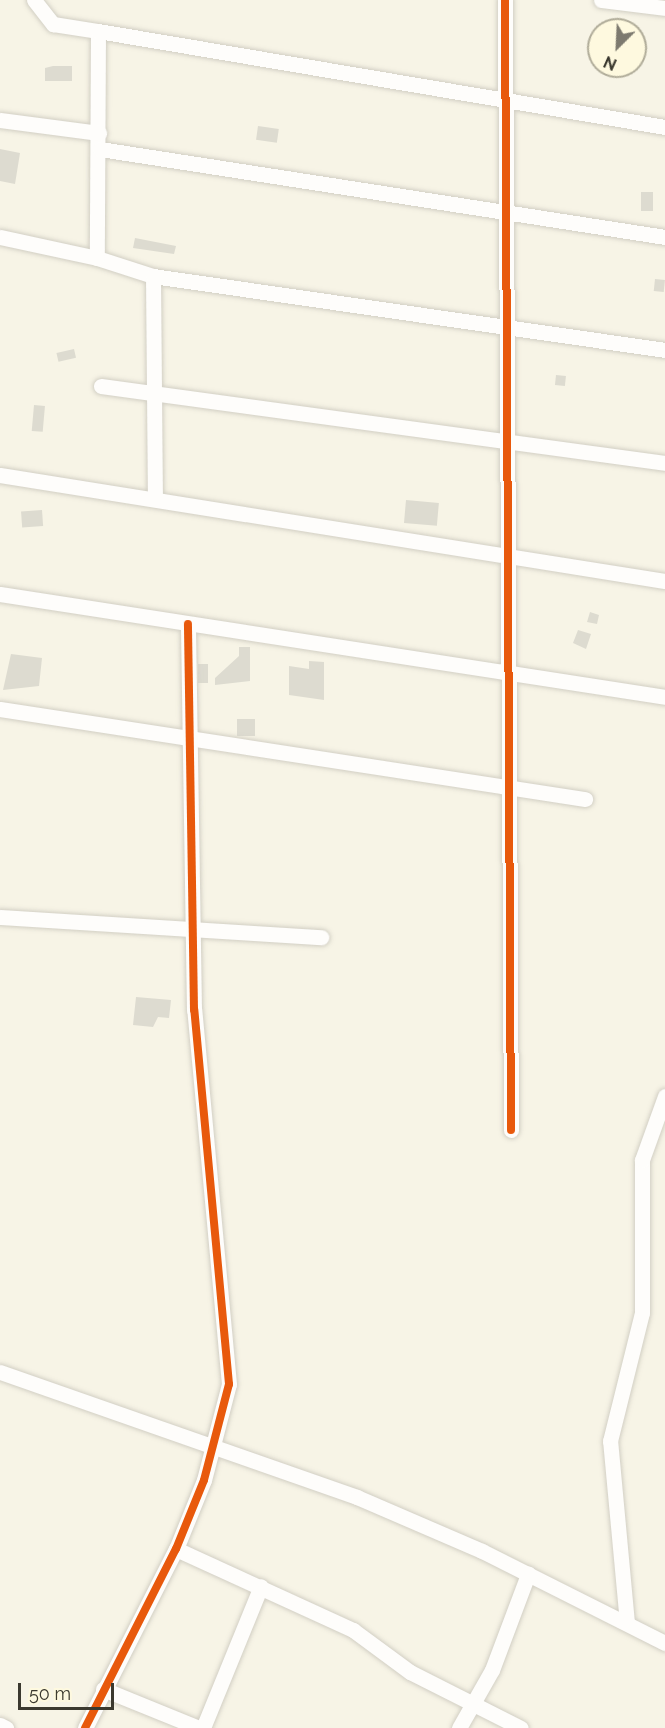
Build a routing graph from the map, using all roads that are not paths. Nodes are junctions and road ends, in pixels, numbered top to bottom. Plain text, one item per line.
1 (29, 0) edge
2 (34, 0) edge
3 (505, 0) edge
4 (602, 0) edge
5 (665, 8) edge
6 (98, 31) junction
7 (504, 100) junction
8 (0, 120) edge
9 (665, 127) edge
10 (99, 133) junction
11 (100, 149) junction
12 (504, 211) junction
13 (0, 237) edge
14 (665, 237) edge
15 (97, 258) junction
16 (153, 276) junction
17 (509, 327) junction
18 (665, 350) edge
19 (101, 386) dead end
20 (153, 393) junction
21 (506, 438) junction
22 (665, 463) edge
23 (0, 475) edge
24 (156, 496) junction
25 (508, 554) junction
26 (665, 581) edge
27 (0, 594) edge
28 (188, 624) junction
29 (508, 673) junction
30 (665, 697) edge
31 (0, 709) edge
32 (190, 738) junction
33 (509, 787) junction
34 (585, 799) dead end
35 (0, 917) edge
36 (193, 929) junction
37 (321, 937) dead end
38 (665, 1096) edge
39 (511, 1130) dead end
40 (0, 1372) edge
41 (215, 1443) junction
42 (176, 1549) junction
43 (528, 1574) junction
44 (261, 1586) junction
45 (627, 1623) junction
46 (665, 1643) edge
47 (103, 1689) junction
48 (473, 1706) junction
49 (0, 1725) edge
50 (6, 1728) edge
51 (85, 1728) edge
52 (199, 1728) edge
53 (204, 1728) edge
54 (459, 1728) edge
55 (521, 1728) edge

1 - 2 street
2 - 6 street
3 - 7 street
4 - 5 street
6 - 7 street
6 - 10 street
7 - 9 street
7 - 12 street
8 - 10 street
10 - 11 street
11 - 12 street
11 - 15 street
12 - 14 street
12 - 17 street
13 - 15 street
15 - 16 street
16 - 17 street
16 - 20 street
17 - 18 street
17 - 21 street
19 - 20 street
20 - 21 street
20 - 24 street
21 - 22 street
21 - 25 street
23 - 24 street
24 - 25 street
25 - 26 street
25 - 29 street
27 - 28 street
28 - 29 street
28 - 32 street
29 - 30 street
29 - 33 street
31 - 32 street
32 - 33 street
32 - 36 street
33 - 34 street
33 - 39 street
35 - 36 street
36 - 37 street
36 - 41 street
38 - 45 street
40 - 41 street
41 - 42 street
41 - 43 street
42 - 44 street
42 - 47 street
43 - 45 street
43 - 48 street
44 - 48 street
44 - 53 street
45 - 46 street
47 - 51 street
47 - 52 street
48 - 54 street
48 - 55 street
49 - 50 street

